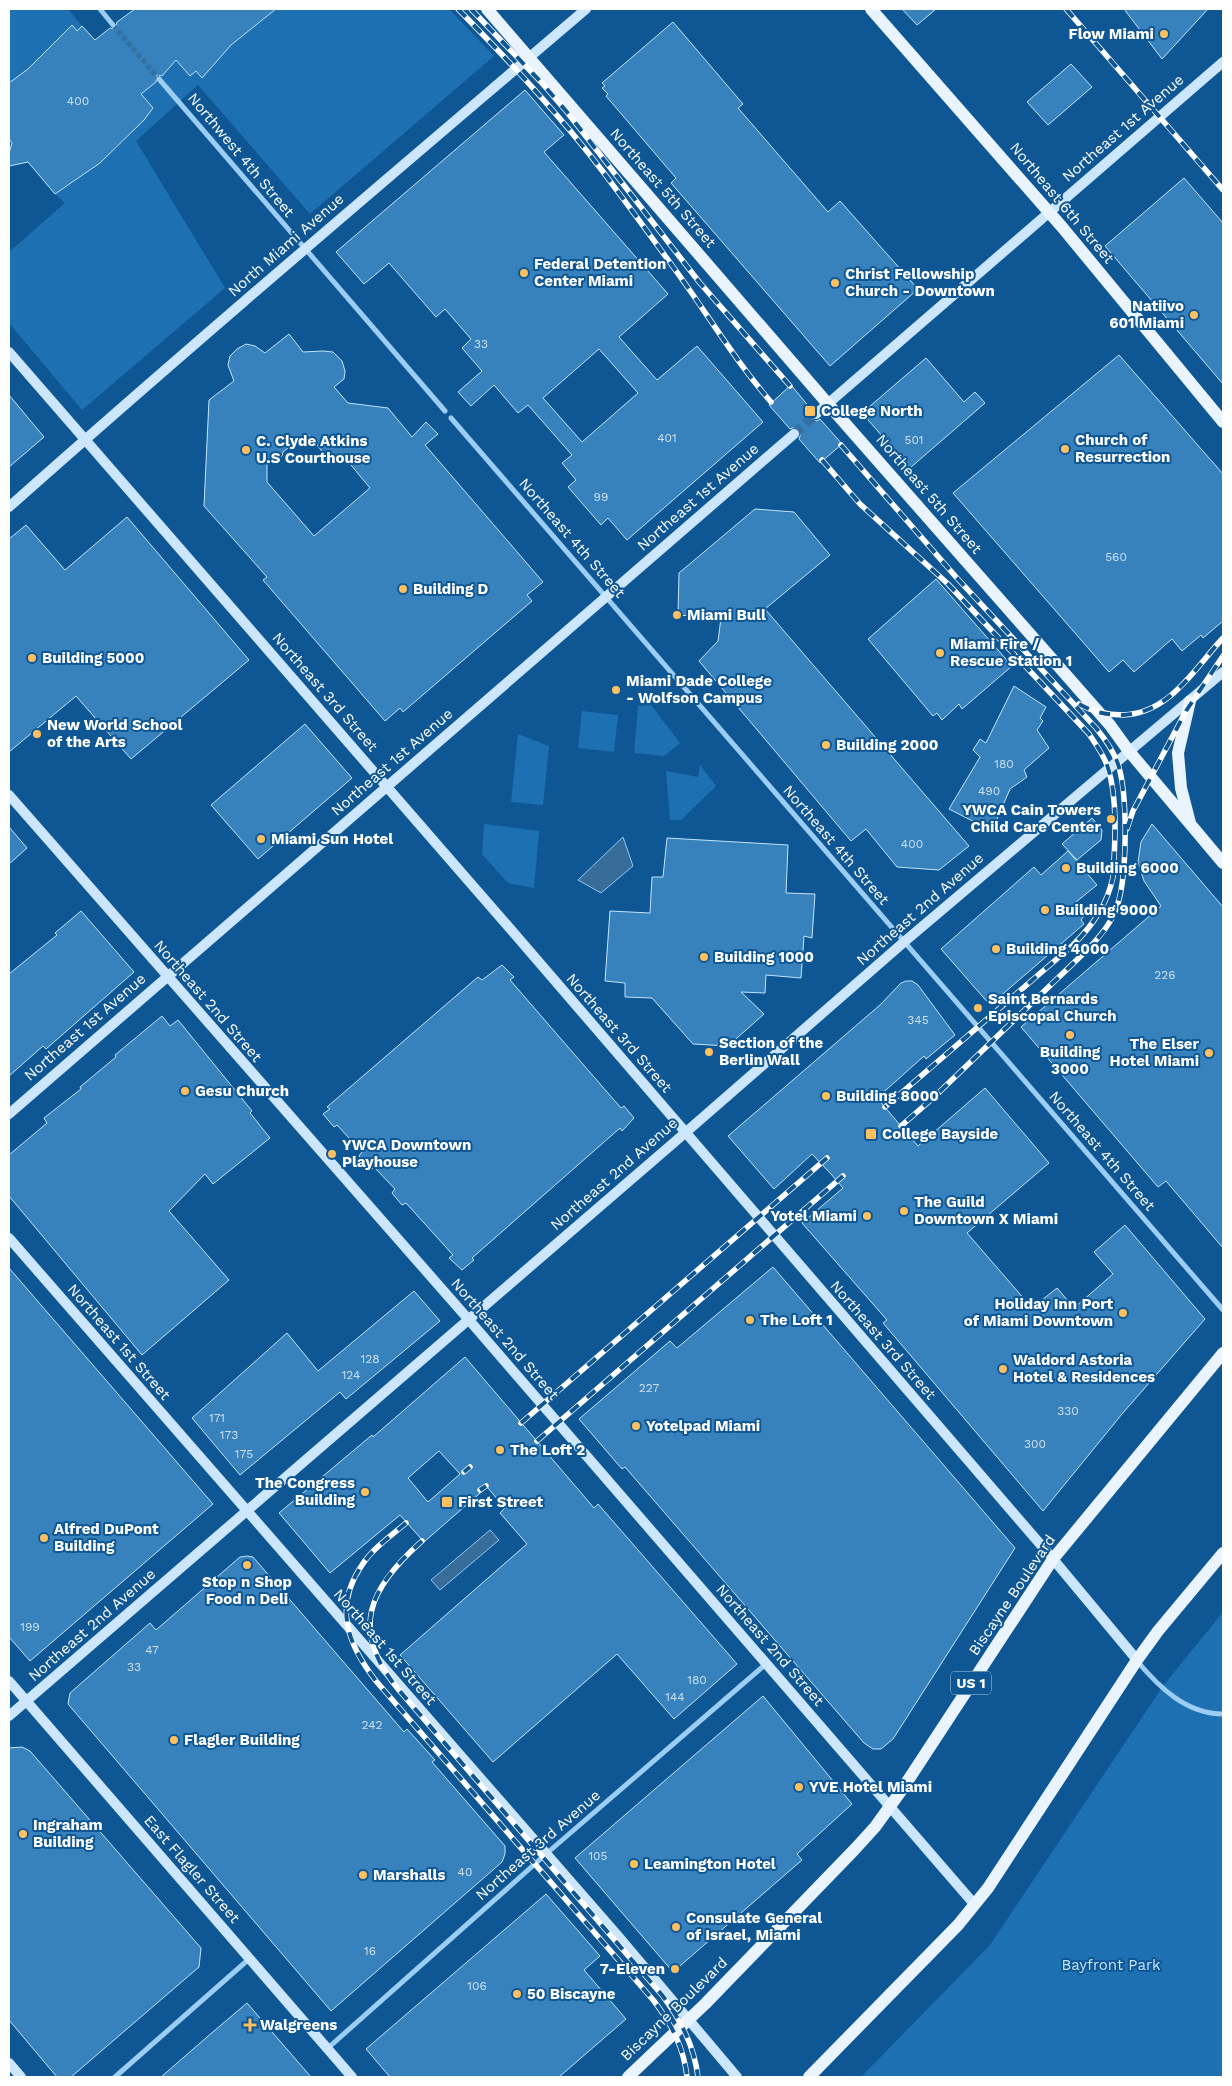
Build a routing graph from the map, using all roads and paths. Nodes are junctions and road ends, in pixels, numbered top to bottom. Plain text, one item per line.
1 (100, 9) edge
2 (486, 9) edge
3 (586, 9) edge
4 (872, 9) edge
5 (113, 25) tunnel mouth
6 (529, 58) junction
7 (1223, 62) edge
8 (159, 78) tunnel mouth
9 (1048, 212) junction
10 (304, 248) junction
11 (9, 352) edge
12 (828, 404) junction
13 (445, 411) dead end
14 (816, 414) tunnel mouth
15 (451, 418) dead end
16 (1223, 422) edge
17 (794, 434) tunnel mouth
18 (84, 440) junction
19 (9, 507) edge
20 (606, 596) junction
21 (1223, 672) edge
22 (1190, 700) junction
23 (1128, 750) junction
24 (387, 786) junction
25 (9, 796) edge
26 (1190, 826) junction
27 (1223, 863) edge
28 (904, 942) junction
29 (166, 976) junction
30 (9, 1114) edge
31 (686, 1133) junction
32 (9, 1238) edge
33 (1223, 1310) edge
34 (469, 1320) junction
35 (1223, 1352) edge
36 (246, 1511) junction
37 (1223, 1553) edge
38 (1053, 1559) junction
39 (1137, 1660) junction
40 (767, 1663) junction
41 (9, 1681) edge
42 (26, 1701) junction
43 (1223, 1714) edge
44 (9, 1716) edge
45 (890, 1807) junction
46 (546, 1854) junction
47 (975, 1905) junction
48 (250, 1958) junction
49 (689, 2019) junction
50 (328, 2049) junction
51 (9, 2063) edge
52 (21, 2077) edge
53 (115, 2077) edge
54 (352, 2077) edge
55 (628, 2077) edge
56 (737, 2077) edge
57 (809, 2077) edge

1 - 5 street
2 - 6 main road, Northeast 5th Street
3 - 6 main road, North Miami Avenue
4 - 9 main road, Northeast 6th Street
6 - 10 main road, North Miami Avenue
6 - 12 main road, Northeast 5th Street
7 - 9 main road, Northeast 1st Avenue
8 - 10 street, Northwest 4th Street
9 - 12 main road, Northeast 1st Avenue
9 - 16 main road, Northeast 6th Street
10 - 13 street
10 - 18 main road, North Miami Avenue
11 - 18 main road, Northeast 3rd Street
12 - 14 main road, Northeast 1st Avenue
12 - 23 main road, Northeast 5th Street
15 - 20 street, Northeast 4th Street
17 - 20 main road, Northeast 1st Avenue
18 - 19 main road, North Miami Avenue
18 - 24 main road, Northeast 3rd Street
20 - 24 main road, Northeast 1st Avenue
20 - 28 street, Northeast 4th Street
21 - 22 main road, Northeast 2nd Avenue
22 - 23 main road, Northeast 2nd Avenue
22 - 26 main road
23 - 26 main road, Northeast 5th Street
23 - 28 main road, Northeast 2nd Avenue
24 - 29 main road, Northeast 1st Avenue
24 - 31 main road, Northeast 3rd Street
25 - 29 main road, Northeast 2nd Street
26 - 27 main road, Northeast 5th Street
28 - 31 main road, Northeast 2nd Avenue
28 - 33 street, Northeast 4th Street
29 - 30 main road, Northeast 1st Avenue
29 - 34 main road, Northeast 2nd Street
31 - 34 main road, Northeast 2nd Avenue
31 - 38 main road, Northeast 3rd Street
32 - 36 main road, Northeast 1st Street
34 - 36 main road, Northeast 2nd Avenue
34 - 40 main road, Northeast 2nd Street
35 - 38 main road, Biscayne Boulevard / US 1
36 - 42 main road, Northeast 2nd Avenue
36 - 46 main road, Northeast 1st Street
37 - 39 main road
38 - 39 main road, Northeast 3rd Street
38 - 45 main road, Biscayne Boulevard / US 1
39 - 43 street, Northeast 3rd Street
39 - 47 main road
40 - 45 main road, Northeast 2nd Street
40 - 46 street, Northeast 3rd Avenue
41 - 42 main road, East Flagler Street
42 - 44 main road, Northeast 2nd Avenue
42 - 48 main road, East Flagler Street
45 - 47 main road, Northeast 2nd Street
45 - 49 main road, Biscayne Boulevard / US 1
46 - 49 main road, Northeast 1st Street
46 - 50 street, Northeast 3rd Avenue
47 - 57 main road
48 - 50 main road, East Flagler Street
48 - 53 street
49 - 55 main road, Biscayne Boulevard / US 1
49 - 56 main road, Northeast 1st Street
50 - 54 main road, East Flagler Street
51 - 52 main road

